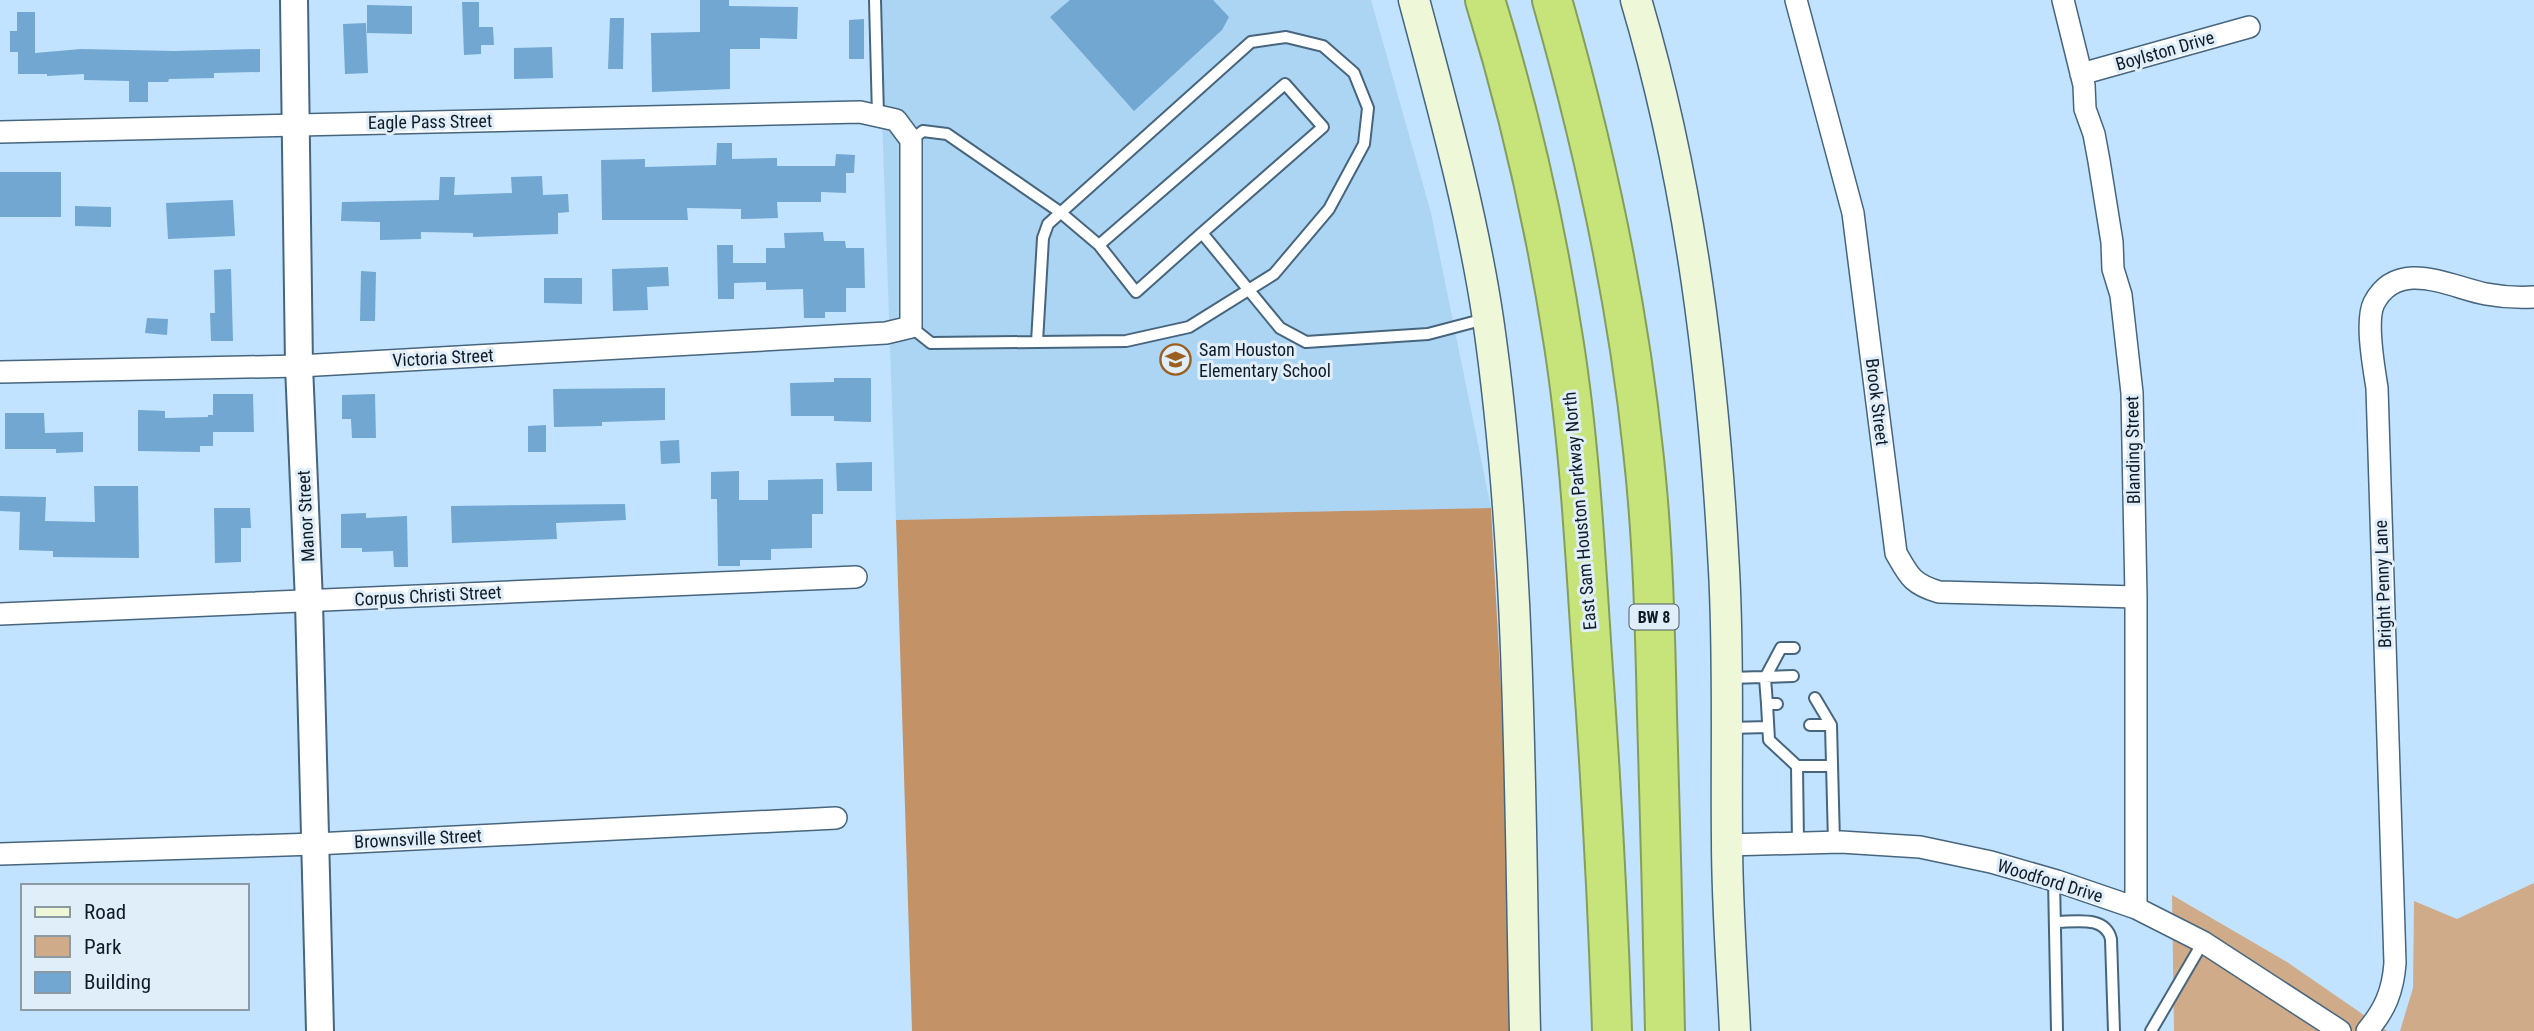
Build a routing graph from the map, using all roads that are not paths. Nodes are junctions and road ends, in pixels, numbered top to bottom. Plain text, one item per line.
1 (294, 0) edge
2 (875, 0) edge
3 (1414, 0) edge
4 (1485, 0) edge
5 (1552, 0) edge
6 (1569, 0) edge
7 (1636, 0) edge
8 (1796, 0) edge
9 (2063, 0) edge
10 (2249, 27) dead end
11 (2081, 74) junction
12 (869, 114) junction
13 (296, 125) junction
14 (0, 132) edge
15 (911, 140) junction
16 (1604, 206) junction
17 (1060, 212) junction
18 (1202, 233) junction
19 (1099, 245) junction
20 (1250, 289) junction
21 (2534, 298) edge
22 (1488, 318) junction
23 (911, 327) junction
24 (1037, 342) junction
25 (299, 366) junction
26 (0, 372) edge
27 (1583, 522) junction
28 (856, 577) dead end
29 (2136, 597) junction
30 (309, 601) junction
31 (0, 614) edge
32 (1794, 648) dead end
33 (1793, 676) dead end
34 (1726, 678) junction
35 (1765, 678) junction
36 (1815, 698) dead end
37 (1810, 725) dead end
38 (1831, 725) junction
39 (1768, 727) junction
40 (1726, 728) junction
41 (1797, 766) junction
42 (1832, 766) junction
43 (836, 818) dead end
44 (1834, 842) junction
45 (1798, 843) junction
46 (315, 844) junction
47 (1727, 845) junction
48 (0, 853) edge
49 (2054, 880) junction
50 (2136, 908) junction
51 (2055, 922) junction
52 (2203, 942) junction
53 (320, 1031) edge
54 (1525, 1031) edge
55 (1590, 1031) edge
56 (1612, 1031) edge
57 (1665, 1031) edge
58 (1735, 1031) edge
59 (2057, 1031) edge
60 (2114, 1031) edge
61 (2151, 1031) edge
62 (2340, 1031) edge
63 (2367, 1031) edge

1 - 13 street, Manor Street
2 - 12 lane
3 - 22 main road
4 - 27 highway, East Sam Houston Parkway North
5 - 16 highway, BW 8
6 - 16 highway
7 - 34 main road
8 - 29 street, Brook Street
9 - 11 street, Blanding Street
10 - 11 street, Boylston Drive
11 - 29 street, Blanding Street
12 - 13 street, Eagle Pass Street
12 - 15 street
13 - 14 street, Eagle Pass Street
13 - 25 street, Manor Street
15 - 17 lane
15 - 23 street
16 - 57 highway, BW 8
17 - 19 lane
17 - 20 lane
17 - 24 lane
18 - 19 lane
18 - 19 lane
18 - 20 lane
20 - 22 lane
20 - 24 lane
21 - 63 street, Bright Penny Lane
22 - 54 main road
23 - 24 lane
23 - 25 street, Victoria Street
25 - 26 street, Victoria Street
25 - 30 street, Manor Street
27 - 55 highway
27 - 56 highway, East Sam Houston Parkway North
28 - 30 street, Corpus Christi Street
29 - 50 street, Blanding Street
30 - 31 street, Corpus Christi Street
30 - 46 street, Manor Street
32 - 35 lane
33 - 35 lane
34 - 35 lane
34 - 40 main road
35 - 39 lane
36 - 38 lane
37 - 38 lane
38 - 42 lane
39 - 40 lane
39 - 41 lane
40 - 47 main road
41 - 42 lane
41 - 45 lane
42 - 44 lane
43 - 46 street, Brownsville Street
44 - 45 street, Woodford Drive
44 - 49 street, Woodford Drive
45 - 47 street, Woodford Drive
46 - 48 street, Brownsville Street
46 - 53 street, Manor Street
47 - 58 main road
49 - 50 street, Woodford Drive
49 - 51 lane
50 - 52 street, Woodford Drive
51 - 59 lane
51 - 60 lane
52 - 61 lane
52 - 62 street, Woodford Drive

